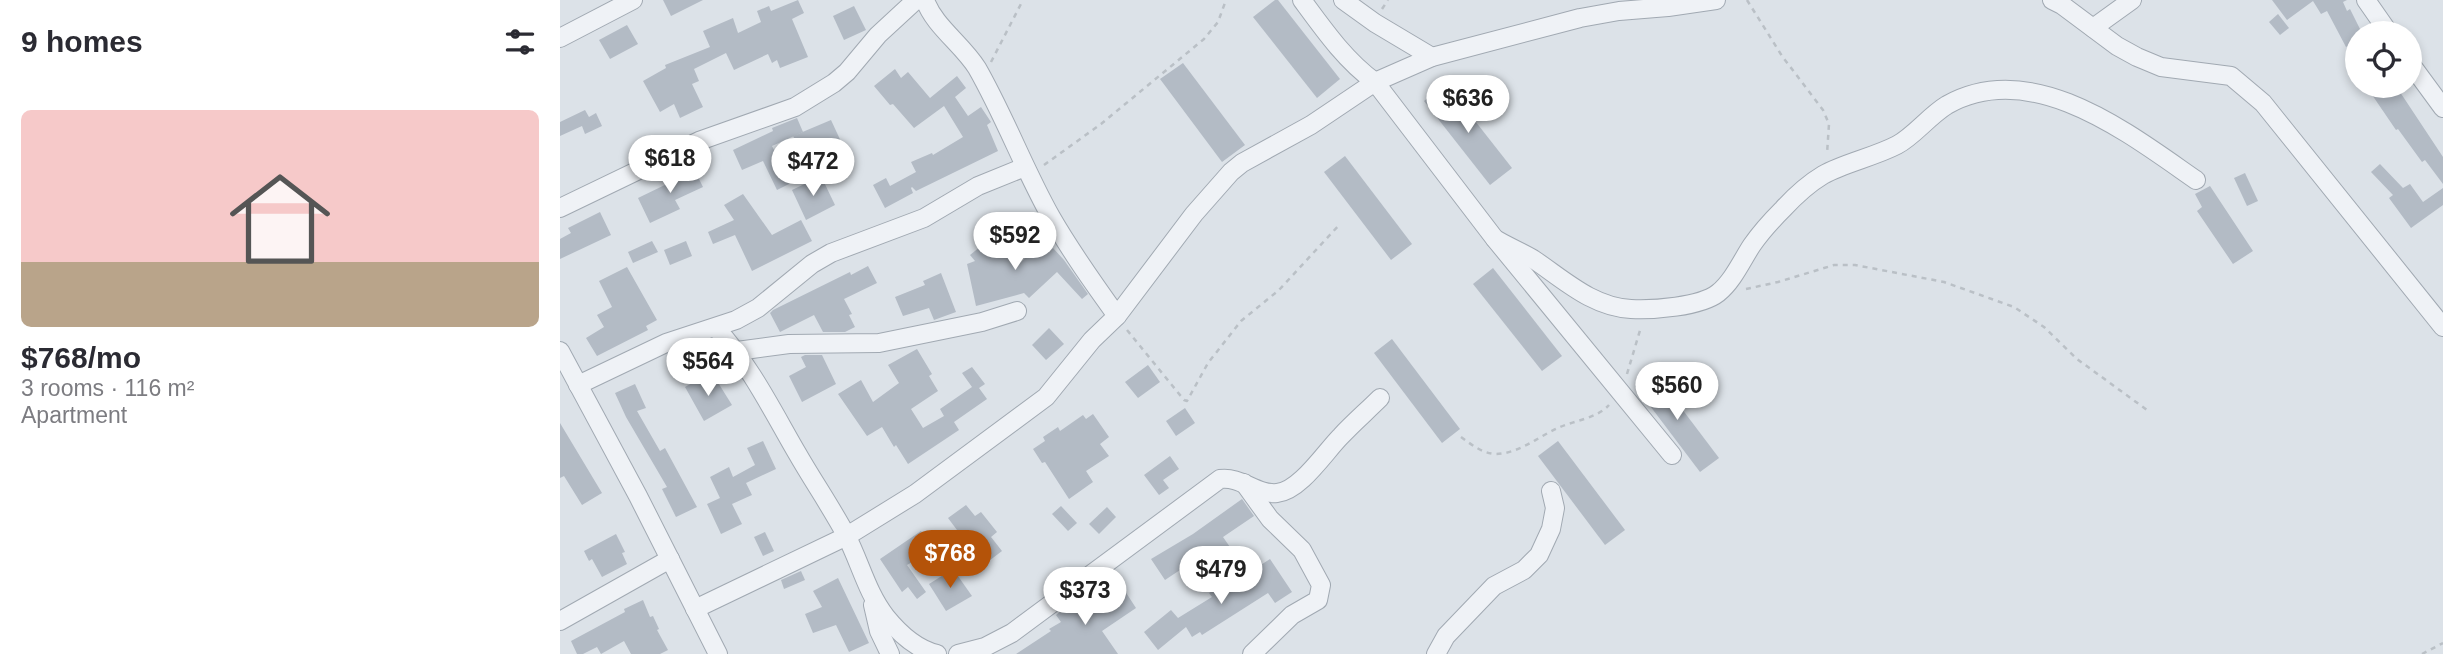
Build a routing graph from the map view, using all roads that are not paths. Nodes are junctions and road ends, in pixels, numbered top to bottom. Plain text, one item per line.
1 (633, 0) edge
2 (916, 0) edge
3 (925, 0) edge
4 (1302, 0) edge
5 (1343, 0) edge
6 (1716, 0) edge
7 (2052, 0) edge
8 (2132, 0) edge
9 (2366, 0) edge
10 (2381, 21) edge
11 (2094, 28) junction
12 (560, 38) edge
13 (1432, 57) junction
14 (2422, 79) edge
15 (1375, 82) junction
16 (2443, 108) edge
17 (1027, 171) junction
18 (2196, 180) dead end
19 (560, 208) edge
20 (1495, 239) junction
21 (1017, 311) dead end
22 (1117, 316) junction
23 (2443, 327) edge
24 (716, 328) junction
25 (560, 351) edge
26 (737, 351) junction
27 (578, 385) junction
28 (1380, 398) dead end
29 (1672, 455) dead end
30 (1244, 483) junction
31 (1551, 491) dead end
32 (847, 536) junction
33 (670, 559) junction
34 (871, 594) junction
35 (695, 609) junction
36 (560, 621) edge
37 (718, 654) edge
38 (890, 654) edge
39 (937, 654) edge
40 (958, 654) edge
41 (1252, 654) edge
42 (1436, 654) edge

1 - 12 street
2 - 19 street
3 - 17 street
4 - 15 street
5 - 13 street
6 - 13 street
7 - 11 street
8 - 11 street
9 - 10 street
11 - 23 street
13 - 15 street
14 - 16 street
15 - 20 street
15 - 22 street
17 - 22 street
17 - 24 street
18 - 20 street
20 - 29 street
21 - 26 street
22 - 32 street
24 - 26 street
24 - 27 street
25 - 27 street
26 - 32 street
27 - 33 street
28 - 30 street
30 - 40 street
30 - 41 street
31 - 42 street
32 - 34 street
32 - 35 street
33 - 35 street
33 - 36 street
34 - 38 street
34 - 39 street
35 - 37 street

